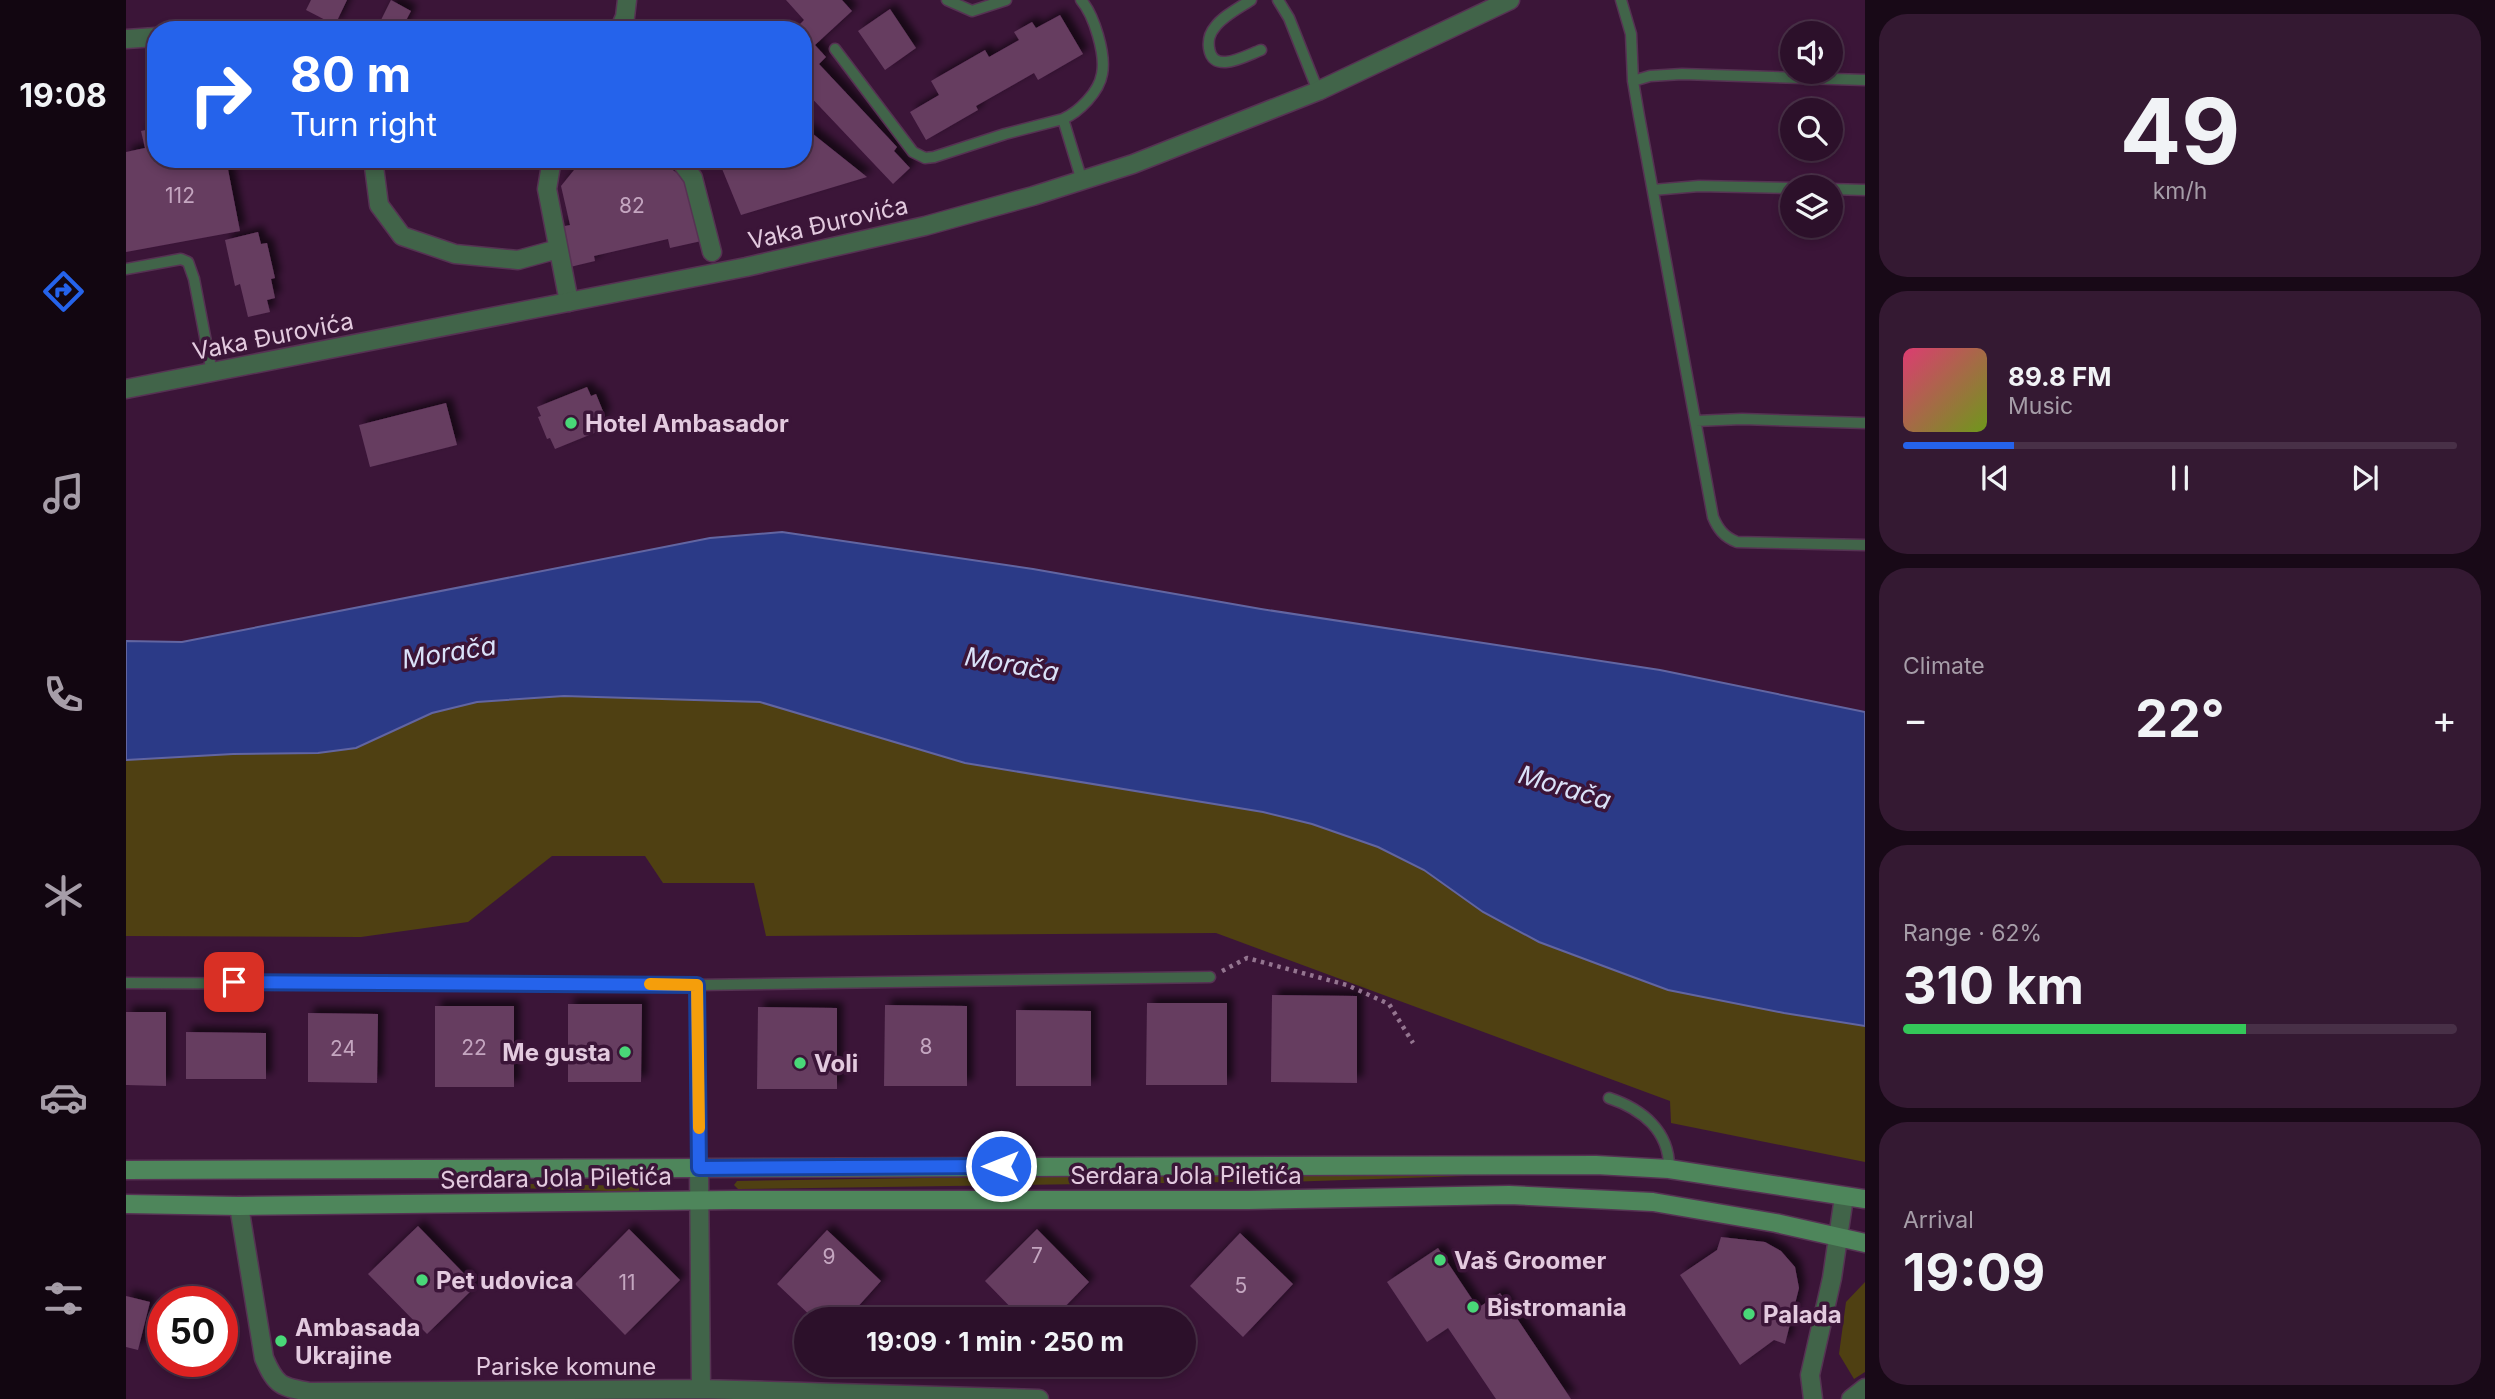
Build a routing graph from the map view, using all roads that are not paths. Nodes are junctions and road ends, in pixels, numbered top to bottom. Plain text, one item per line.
1 (627, 0) edge
2 (947, 0) edge
3 (1006, 0) edge
4 (1081, 0) edge
5 (1251, 0) edge
6 (1278, 0) edge
7 (1510, 0) edge
8 (1621, 0) edge
9 (623, 21) edge
10 (147, 38) edge
11 (126, 39) edge
12 (835, 49) dead end
13 (1261, 50) dead end
14 (1865, 80) edge
15 (1633, 81) junction
16 (1318, 90) junction
17 (1063, 119) junction
18 (374, 168) edge
19 (550, 168) edge
20 (686, 168) edge
21 (1082, 181) junction
22 (1780, 188) edge
23 (1843, 189) edge
24 (1653, 190) junction
25 (1865, 190) edge
26 (558, 249) junction
27 (712, 252) dead end
28 (126, 269) edge
29 (569, 302) junction
30 (212, 373) junction
31 (126, 389) edge
32 (1696, 421) junction
33 (1865, 423) edge
34 (1865, 545) edge
35 (1210, 978) road end
36 (126, 983) edge
37 (697, 985) junction
38 (1609, 1098) dead end
39 (699, 1168) junction
40 (1669, 1169) junction
41 (126, 1170) edge
42 (1844, 1197) junction
43 (1865, 1199) edge
44 (699, 1202) junction
45 (126, 1204) edge
46 (239, 1206) junction
47 (1839, 1238) junction
48 (1865, 1242) edge
49 (1865, 1388) edge
50 (701, 1389) junction
51 (587, 1394) edge
52 (309, 1395) edge
53 (895, 1397) edge
54 (1040, 1399) edge
55 (1814, 1399) edge
56 (1851, 1399) edge

1 - 9 street
2 - 3 lane
4 - 17 lane
5 - 13 lane
6 - 16 lane
7 - 16 street, Vaka Đurovića
8 - 15 lane
10 - 11 street
12 - 17 lane
14 - 15 lane
15 - 24 lane
16 - 21 street, Vaka Đurovića
17 - 21 lane
18 - 26 street
19 - 26 street
20 - 27 street
21 - 29 street, Vaka Đurovića
22 - 24 lane
23 - 25 lane
24 - 32 lane
26 - 29 street
28 - 30 lane
29 - 30 street, Vaka Đurovića
30 - 31 street, Vaka Đurovića
32 - 33 lane
32 - 34 lane
35 - 37 lane
36 - 37 lane
37 - 39 lane
38 - 40 lane
39 - 40 main road, Serdara Jola Piletića
39 - 41 main road, Serdara Jola Piletića
39 - 44 street
40 - 42 main road, Serdara Jola Piletića
42 - 43 main road, Serdara Jola Piletića
42 - 47 street
44 - 46 main road, Serdara Jola Piletića
44 - 47 main road, Serdara Jola Piletića
44 - 50 street
45 - 46 main road, Serdara Jola Piletića
46 - 52 street, Pariske komune
47 - 48 main road, Serdara Jola Piletića
47 - 55 street
49 - 56 street
50 - 51 street, Pariske komune
50 - 53 street, Pariske komune
51 - 52 street, Pariske komune
53 - 54 street, Pariske komune

